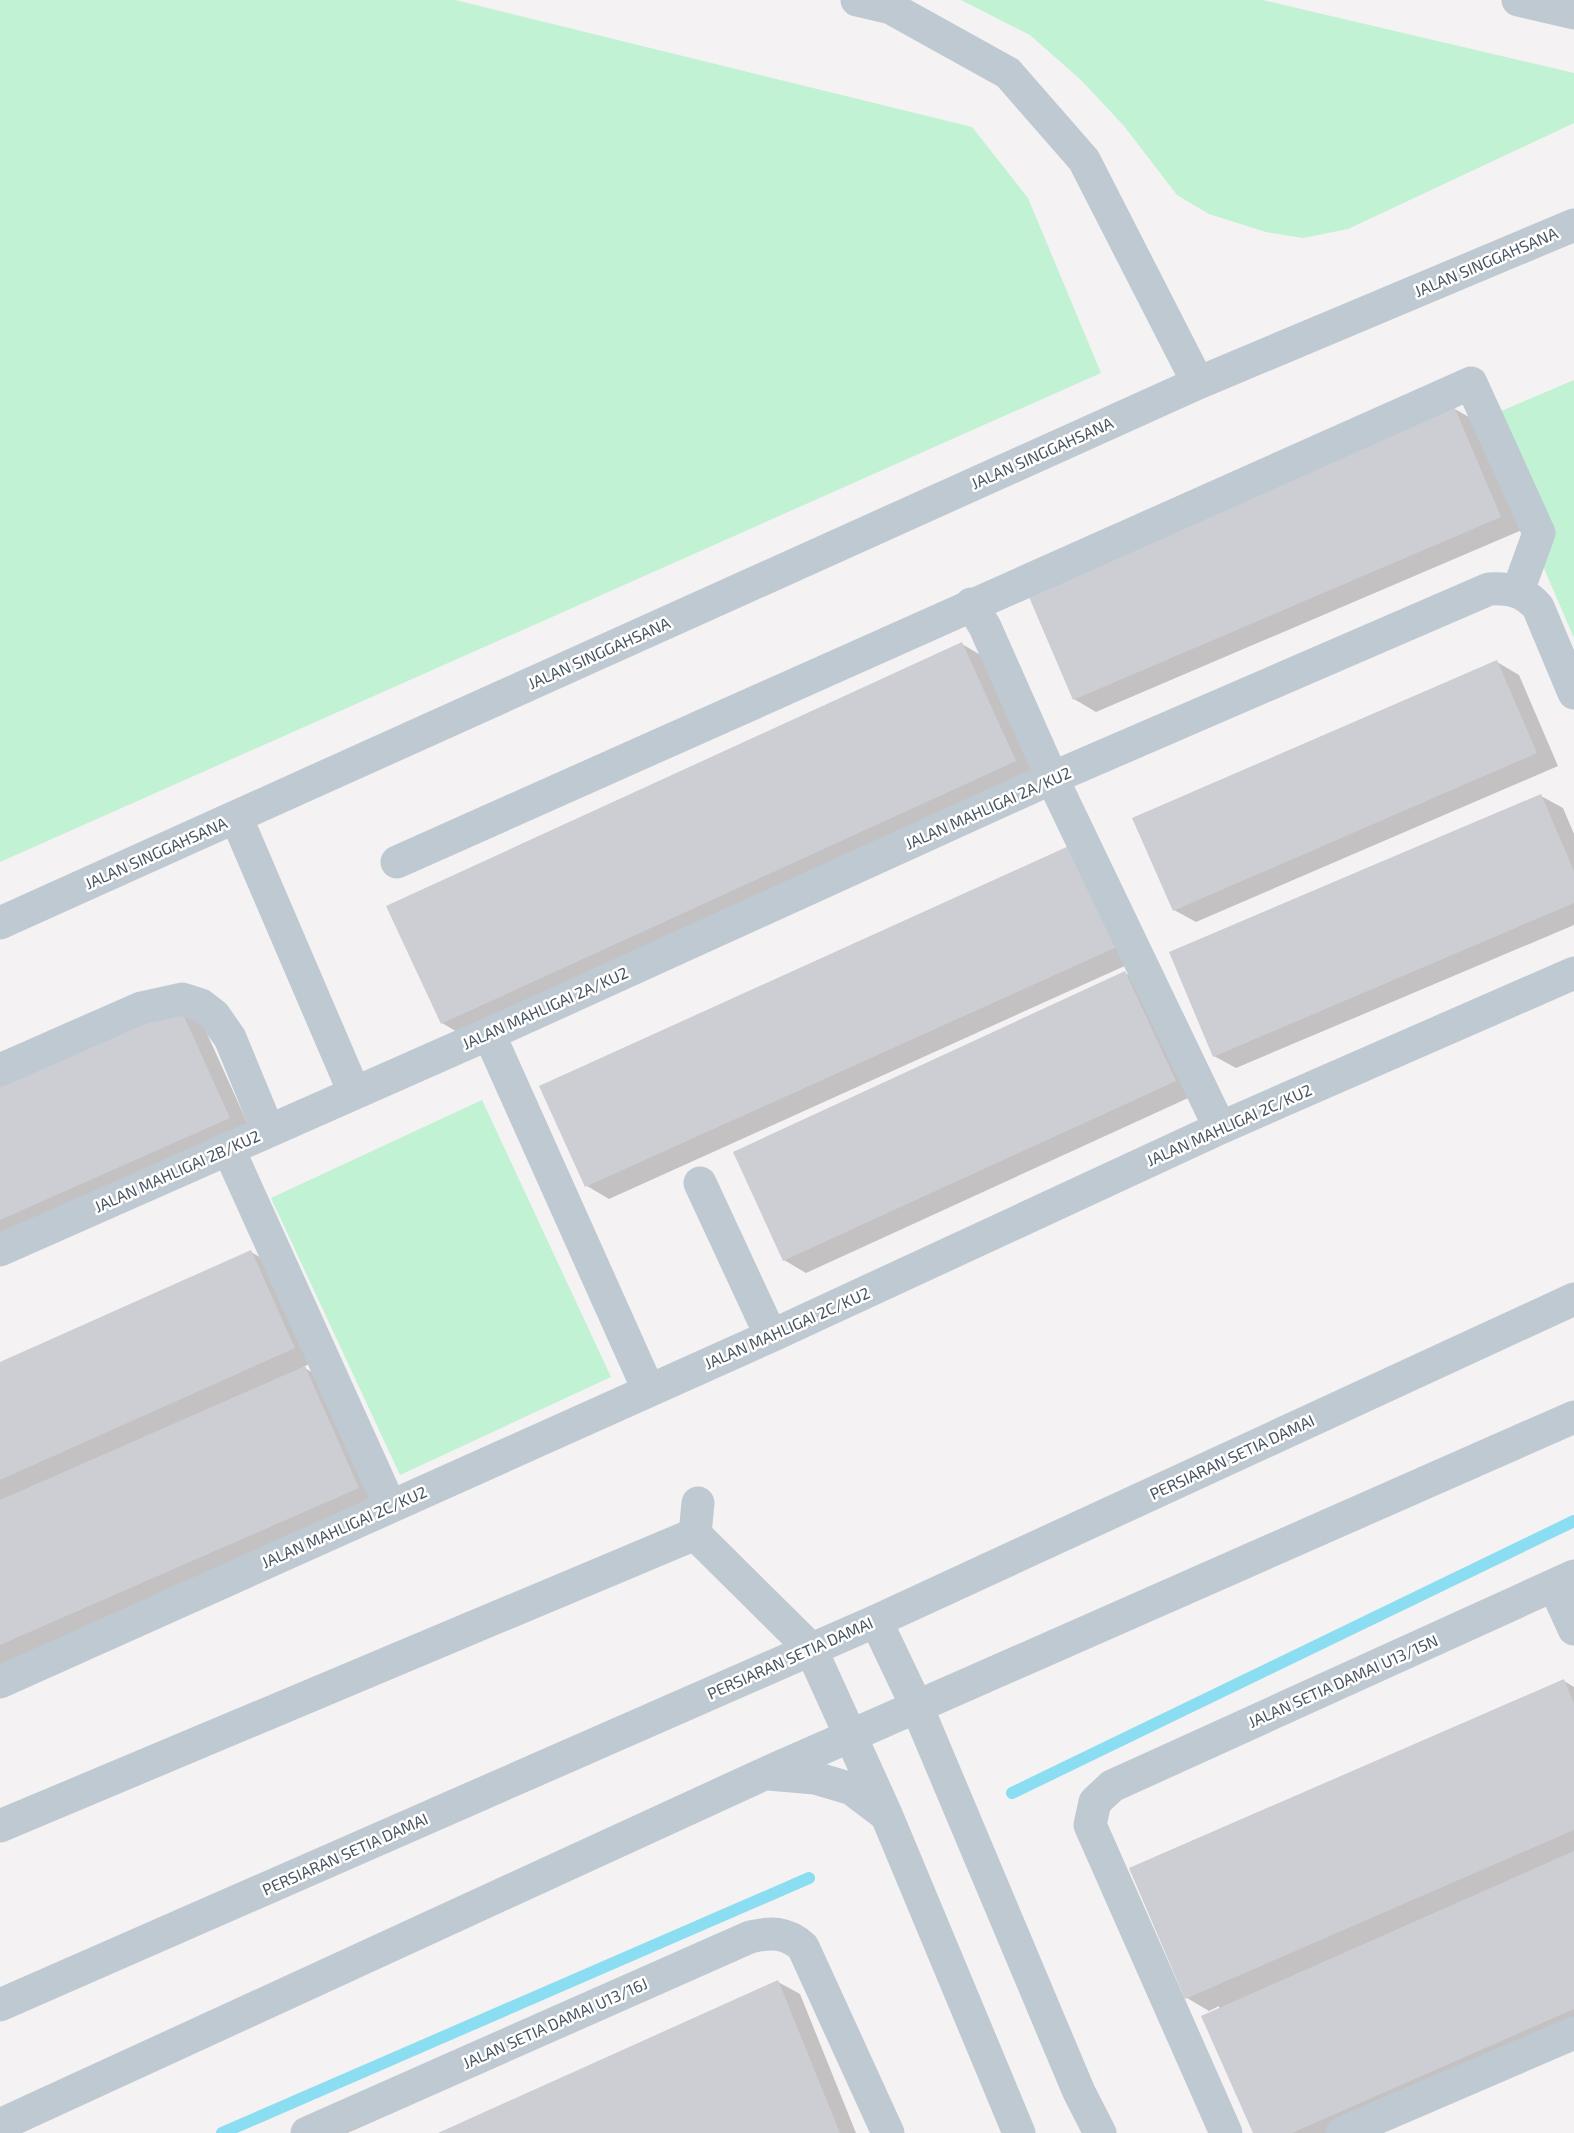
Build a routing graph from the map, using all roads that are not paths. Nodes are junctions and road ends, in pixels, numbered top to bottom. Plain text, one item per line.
1 (857, 0) edge
2 (1518, 0) edge
3 (1574, 13) edge
4 (1574, 225) edge
5 (1198, 383) junction
6 (1518, 591) junction
7 (971, 603) junction
8 (1574, 693) edge
9 (1052, 778) junction
10 (236, 817) junction
11 (397, 862) dead end
12 (0, 923) edge
13 (1574, 973) edge
14 (489, 1034) junction
15 (0, 1070) edge
16 (354, 1092) junction
17 (1220, 1128) junction
18 (268, 1130) junction
19 (228, 1148) junction
20 (700, 1183) dead end
21 (0, 1250) edge
22 (1574, 1299) edge
23 (771, 1336) junction
24 (648, 1389) junction
25 (1574, 1417) edge
26 (390, 1506) junction
27 (1564, 1580) edge
28 (876, 1621) junction
29 (1574, 1629) edge
30 (811, 1649) junction
31 (0, 1682) edge
32 (916, 1707) junction
33 (852, 1736) junction
34 (765, 1774) junction
35 (886, 1814) junction
36 (0, 1826) edge
37 (0, 2005) edge
38 (1574, 2033) edge
39 (0, 2125) edge
40 (307, 2133) edge
41 (888, 2133) edge
42 (1019, 2133) edge
43 (1100, 2133) edge
44 (1226, 2133) edge
45 (1342, 2133) edge

1 - 5 street
2 - 3 street
4 - 5 street, JALAN SINGGAHSANA
5 - 10 street, JALAN SINGGAHSANA
6 - 7 street
6 - 8 street
6 - 9 street, JALAN MAHLIGAI 2A/KU2
7 - 9 street
7 - 11 street
9 - 14 street, JALAN MAHLIGAI 2A/KU2
9 - 17 street
10 - 12 street, JALAN SINGGAHSANA
10 - 16 street
13 - 17 street, JALAN MAHLIGAI 2C/KU2
14 - 16 street, JALAN MAHLIGAI 2A/KU2
14 - 24 street
15 - 18 street
16 - 18 street, JALAN MAHLIGAI 2B/KU2
17 - 23 street, JALAN MAHLIGAI 2C/KU2
18 - 19 street, JALAN MAHLIGAI 2B/KU2
19 - 21 street, JALAN MAHLIGAI 2B/KU2
19 - 26 street
20 - 23 street
22 - 28 street, PERSIARAN SETIA DAMAI
23 - 24 street, JALAN MAHLIGAI 2C/KU2
24 - 26 street, JALAN MAHLIGAI 2C/KU2
25 - 32 street
26 - 31 street, JALAN MAHLIGAI 2C/KU2
27 - 29 street
27 - 44 street, JALAN SETIA DAMAI U13/15N
28 - 30 street, PERSIARAN SETIA DAMAI
28 - 32 street
30 - 33 street
30 - 36 street
30 - 37 street, PERSIARAN SETIA DAMAI
32 - 33 street
32 - 43 street
33 - 34 street
33 - 35 street
34 - 35 street
34 - 39 street
35 - 42 street
38 - 45 street
40 - 41 street, JALAN SETIA DAMAI U13/16J

